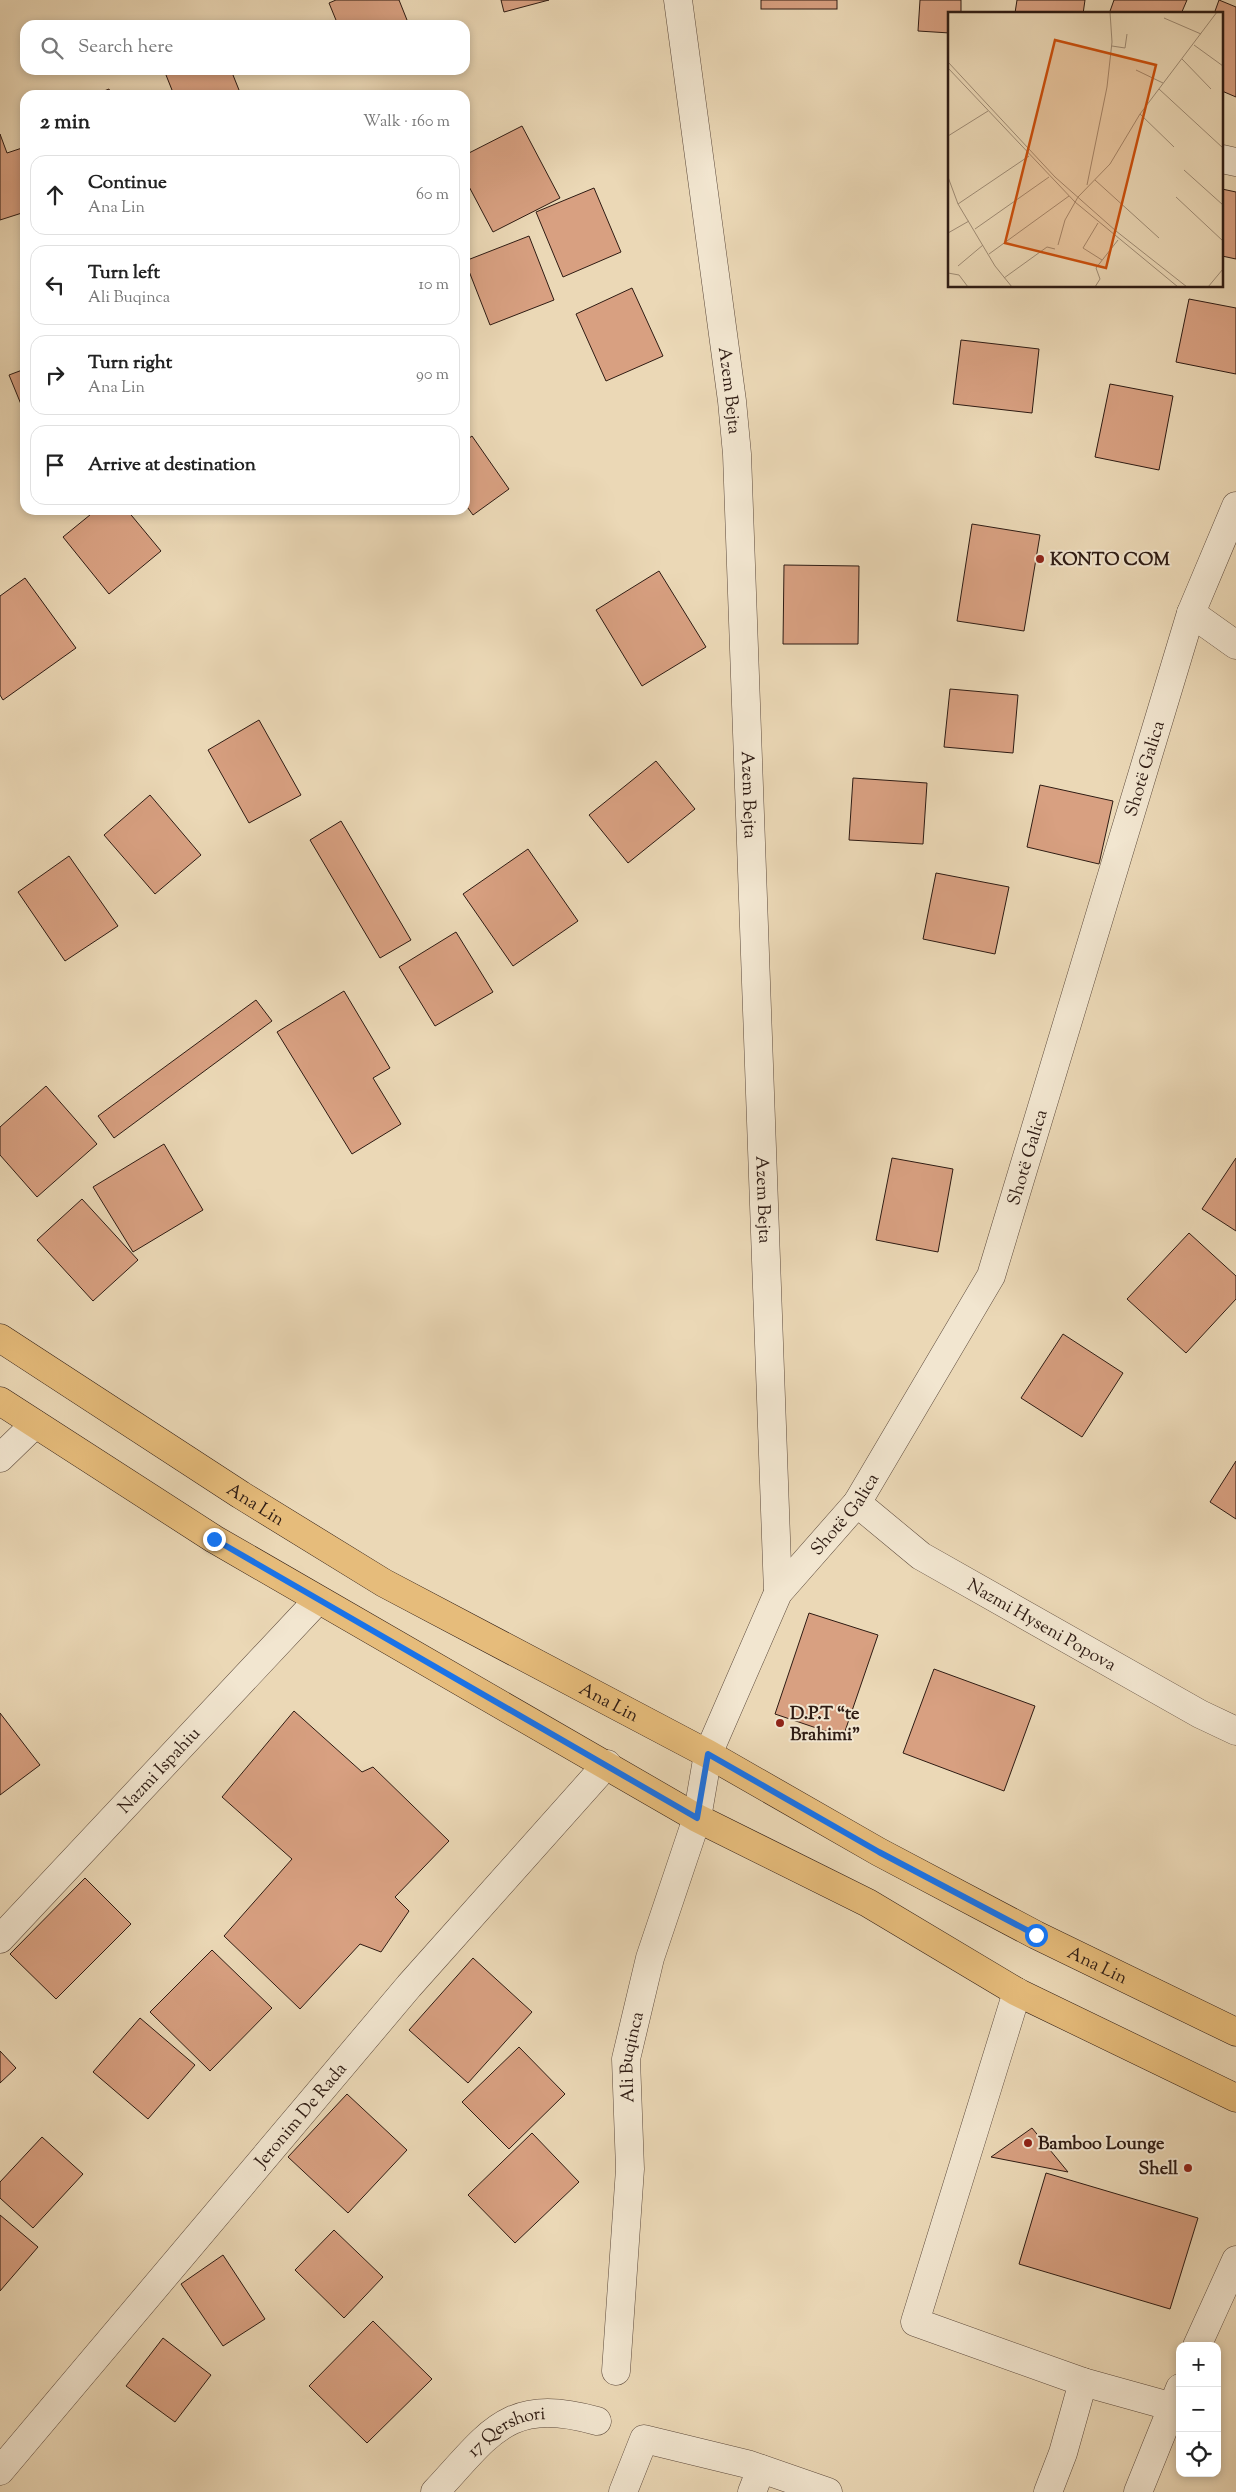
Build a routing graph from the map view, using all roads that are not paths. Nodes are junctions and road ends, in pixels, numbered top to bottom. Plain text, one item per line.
1 (678, 0) edge
2 (1236, 506) edge
3 (1191, 613) junction
4 (1236, 645) edge
5 (0, 1338) edge
6 (0, 1402) edge
7 (35, 1424) junction
8 (0, 1458) edge
9 (857, 1503) junction
10 (778, 1593) junction
11 (317, 1600) junction
12 (1236, 1731) edge
13 (708, 1754) junction
14 (607, 1764) junction
15 (697, 1818) junction
16 (0, 1939) edge
17 (1017, 1992) junction
18 (1236, 2032) edge
19 (1236, 2098) edge
20 (1236, 2260) edge
21 (1198, 2342) edge
22 (616, 2371) dead end
23 (1083, 2382) junction
24 (1176, 2397) edge
25 (597, 2421) dead end
26 (0, 2471) edge
27 (757, 2481) edge
28 (435, 2492) edge
29 (622, 2492) edge
30 (828, 2492) edge
31 (1048, 2492) edge
32 (1138, 2492) edge

1 - 10 street, Azem Bejta
2 - 3 street, Shotë Galica
3 - 4 street
3 - 9 street, Shotë Galica
5 - 13 main road, Ana Lin
6 - 7 main road
7 - 8 street
7 - 11 main road
9 - 10 street, Shotë Galica
9 - 12 street, Nazmi Hyseni Popova
10 - 13 street, Shotë Galica
11 - 14 main road
11 - 16 street, Nazmi Ispahiu
13 - 15 street, Ali Buqinca
13 - 18 main road, Ana Lin
14 - 15 main road
14 - 26 street, Jeronim De Rada
15 - 17 main road
15 - 22 street, Ali Buqinca
17 - 19 main road
17 - 23 street
20 - 21 street
23 - 24 street
23 - 31 street
24 - 32 street
25 - 28 street, 17 Qershori
27 - 29 street
27 - 30 street

